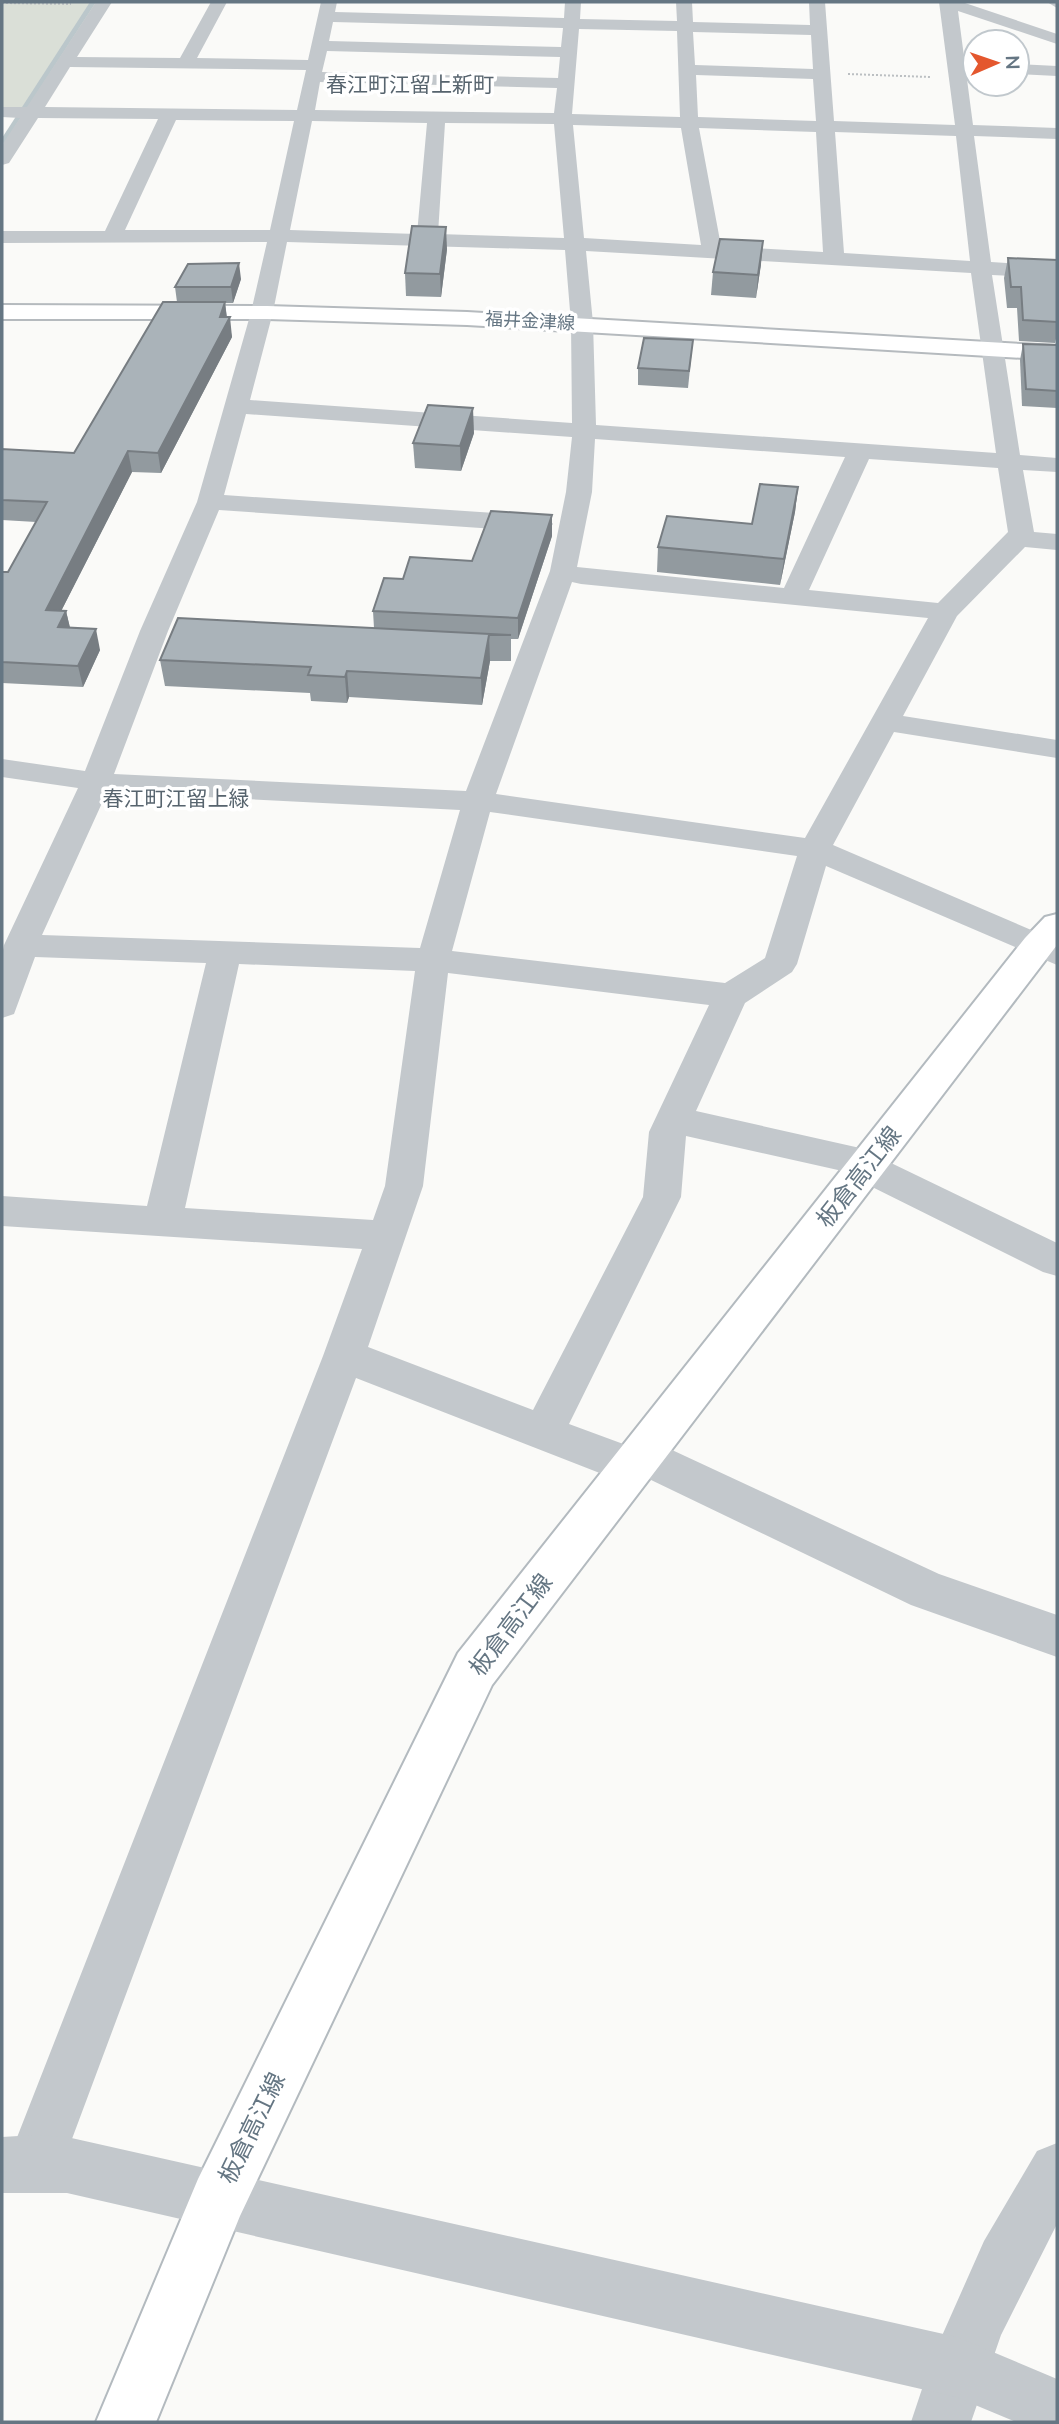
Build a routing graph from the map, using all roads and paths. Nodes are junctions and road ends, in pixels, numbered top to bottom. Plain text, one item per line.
1 (219, 2) edge
2 (414, 2) edge
3 (494, 2) edge
4 (684, 2) edge
5 (817, 2) edge
6 (948, 2) edge
7 (103, 3) edge
8 (2, 4) edge
9 (327, 9) edge
10 (572, 13) edge
11 (409, 19) junction
12 (490, 21) junction
13 (684, 27) junction
14 (819, 30) junction
15 (1057, 39) edge
16 (569, 52) junction
17 (961, 58) edge
18 (64, 62) junction
19 (186, 63) junction
20 (315, 63) junction
21 (687, 70) junction
22 (1031, 70) edge
23 (961, 71) edge
24 (1057, 71) edge
25 (822, 74) junction
26 (566, 83) junction
27 (965, 98) edge
28 (2, 112) edge
29 (31, 113) junction
30 (170, 114) junction
31 (303, 116) junction
32 (436, 118) junction
33 (563, 119) junction
34 (689, 122) junction
35 (827, 126) junction
36 (966, 130) junction
37 (1057, 133) edge
38 (2, 159) edge
39 (278, 236) junction
40 (2, 237) edge
41 (112, 237) junction
42 (427, 240) junction
43 (575, 244) junction
44 (712, 252) junction
45 (834, 259) junction
46 (982, 267) junction
47 (1057, 272) edge
48 (2, 312) edge
49 (262, 312) junction
50 (582, 323) junction
51 (991, 349) junction
52 (1057, 354) edge
53 (237, 406) junction
54 (584, 432) junction
55 (860, 451) junction
56 (1010, 461) junction
57 (1057, 465) edge
58 (210, 502) junction
59 (572, 527) junction
60 (1017, 538) junction
61 (1057, 542) edge
62 (563, 571) junction
63 (793, 597) junction
64 (945, 612) junction
65 (885, 722) junction
66 (1057, 749) edge
67 (2, 768) edge
68 (96, 782) junction
69 (478, 801) junction
70 (816, 849) junction
71 (16, 939) edge
72 (1051, 942) edge
73 (225, 953) junction
74 (433, 960) junction
75 (731, 996) junction
76 (2, 1006) edge
77 (674, 1120) junction
78 (867, 1168) junction
79 (2, 1211) edge
80 (162, 1223) junction
81 (387, 1236) junction
82 (1057, 1261) edge
83 (344, 1356) junction
84 (543, 1432) junction
85 (637, 1461) junction
86 (1057, 1636) edge
87 (18, 2164) edge
88 (1057, 2171) edge
89 (218, 2199) junction
90 (957, 2367) junction
91 (1057, 2409) edge
92 (126, 2422) edge
93 (942, 2422) edge

1 - 19 street
2 - 11 street
3 - 12 street
4 - 13 street
5 - 14 street
6 - 15 street
6 - 17 street
7 - 8 path
7 - 18 street
9 - 11 street
9 - 20 street
10 - 12 street
10 - 13 street
10 - 16 street
11 - 12 street
13 - 14 street
13 - 21 street
14 - 25 street
16 - 20 street
16 - 26 street
18 - 19 street
18 - 29 street
19 - 20 street
20 - 26 street
20 - 31 street
21 - 25 street
21 - 34 street
22 - 24 street
23 - 25 path
25 - 35 street
26 - 33 street
27 - 36 street
28 - 29 street
29 - 30 street
29 - 38 street
30 - 31 street
30 - 41 street
31 - 32 street
31 - 39 street
32 - 33 street
32 - 42 street
33 - 34 street
33 - 43 street
34 - 35 street
34 - 44 street
35 - 36 street
35 - 45 street
36 - 37 street
36 - 46 street
39 - 41 street
39 - 42 street
39 - 49 street
40 - 41 street
42 - 43 street
43 - 44 street
43 - 50 street
44 - 45 street
45 - 46 street
46 - 47 street
46 - 51 street
48 - 49 main road, 福井金津線
49 - 50 main road, 福井金津線
49 - 53 street
50 - 51 main road, 福井金津線
50 - 54 street
51 - 52 main road, 福井金津線
51 - 56 street
53 - 54 street
53 - 58 street
54 - 55 street
54 - 59 street
55 - 56 street
55 - 63 street
56 - 57 street
56 - 60 street
58 - 59 street
58 - 68 street
59 - 62 street
60 - 61 street
60 - 64 street
62 - 63 street
62 - 69 street
63 - 64 street
64 - 65 street
65 - 66 street
65 - 70 street
67 - 68 street
68 - 69 street
68 - 71 street
69 - 70 street
69 - 74 street
70 - 72 street
70 - 75 street
71 - 73 street
71 - 76 street
72 - 78 main road, 板倉高江線
73 - 74 street
73 - 80 street
74 - 75 street
74 - 81 street
75 - 77 street
77 - 78 street
77 - 84 street
78 - 82 street
78 - 85 main road, 板倉高江線
79 - 80 street
80 - 81 street
81 - 83 street
83 - 84 street
83 - 87 street
84 - 85 street
85 - 86 street
85 - 89 main road, 板倉高江線
87 - 89 street
88 - 90 street
89 - 90 street
89 - 92 main road, 板倉高江線
90 - 91 street
90 - 93 street

